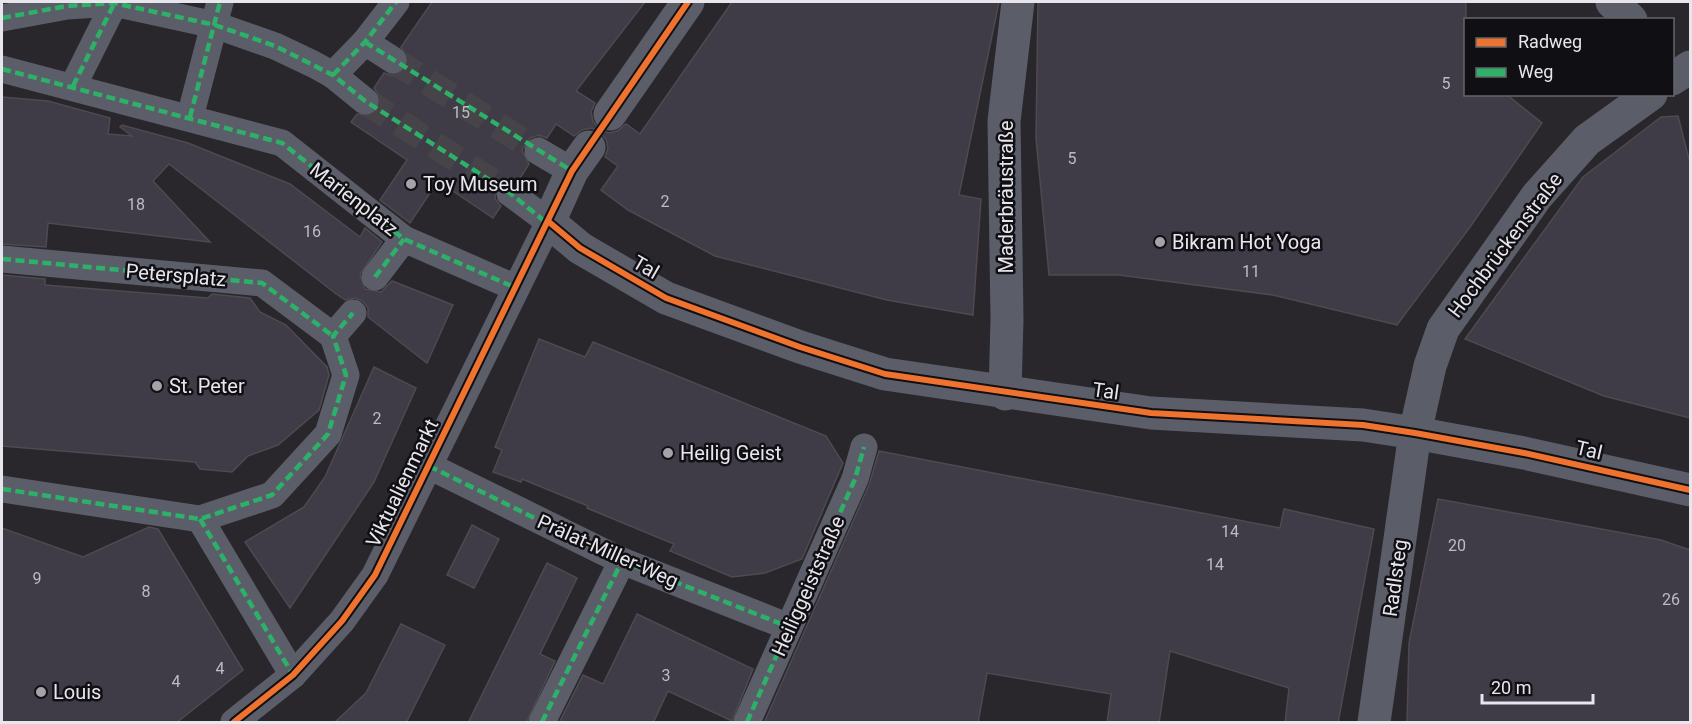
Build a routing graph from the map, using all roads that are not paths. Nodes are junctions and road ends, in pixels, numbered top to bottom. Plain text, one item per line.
1 (115, 2) edge
2 (396, 2) edge
3 (688, 2) edge
4 (1018, 2) edge
5 (1612, 2) edge
6 (217, 13) edge
7 (2, 18) edge
8 (1629, 18) edge
9 (365, 42) junction
10 (393, 60) tunnel mouth
11 (2, 69) edge
12 (333, 75) junction
13 (73, 86) junction
14 (1648, 96) edge
15 (365, 101) tunnel mouth
16 (610, 114) dead end
17 (190, 117) junction
18 (538, 151) tunnel mouth
19 (581, 159) joint
20 (510, 193) tunnel mouth
21 (549, 222) junction
22 (404, 239) junction
23 (2, 259) edge
24 (375, 277) dead end
25 (516, 288) junction
26 (353, 313) dead end
27 (333, 336) junction
28 (1005, 394) junction
29 (1415, 433) junction
30 (864, 447) dead end
31 (429, 466) junction
32 (2, 489) edge
33 (1690, 490) edge
34 (200, 519) junction
35 (622, 561) junction
36 (789, 627) junction
37 (293, 675) junction
38 (234, 723) edge
39 (542, 723) edge
40 (747, 723) edge
41 (1374, 723) edge

1 - 6 street
1 - 7 street
1 - 13 street
2 - 9 street
3 - 16 street
4 - 28 street, Maderbräustraße
5 - 8 street
6 - 12 street
6 - 17 street
9 - 10 street
9 - 12 street
11 - 13 street, Marienplatz
12 - 15 street
13 - 17 street, Marienplatz
14 - 29 street, Hochbrückenstraße
17 - 22 street, Marienplatz
18 - 19 street
19 - 21 street
20 - 21 street
21 - 25 street, Viktualienmarkt
21 - 28 street, Tal
22 - 24 street
22 - 25 street, Marienplatz
23 - 27 street, Petersplatz
25 - 31 street, Viktualienmarkt
26 - 27 street
27 - 34 street
28 - 29 street, Tal
29 - 33 street, Tal
29 - 41 street, Radlsteg
30 - 36 street, Heiliggeiststraße
31 - 35 street, Prälat-Miller-Weg
31 - 37 street, Viktualienmarkt
32 - 34 street
34 - 37 street
35 - 36 street, Prälat-Miller-Weg
35 - 39 street
36 - 40 street, Heiliggeiststraße
37 - 38 street, Viktualienmarkt

